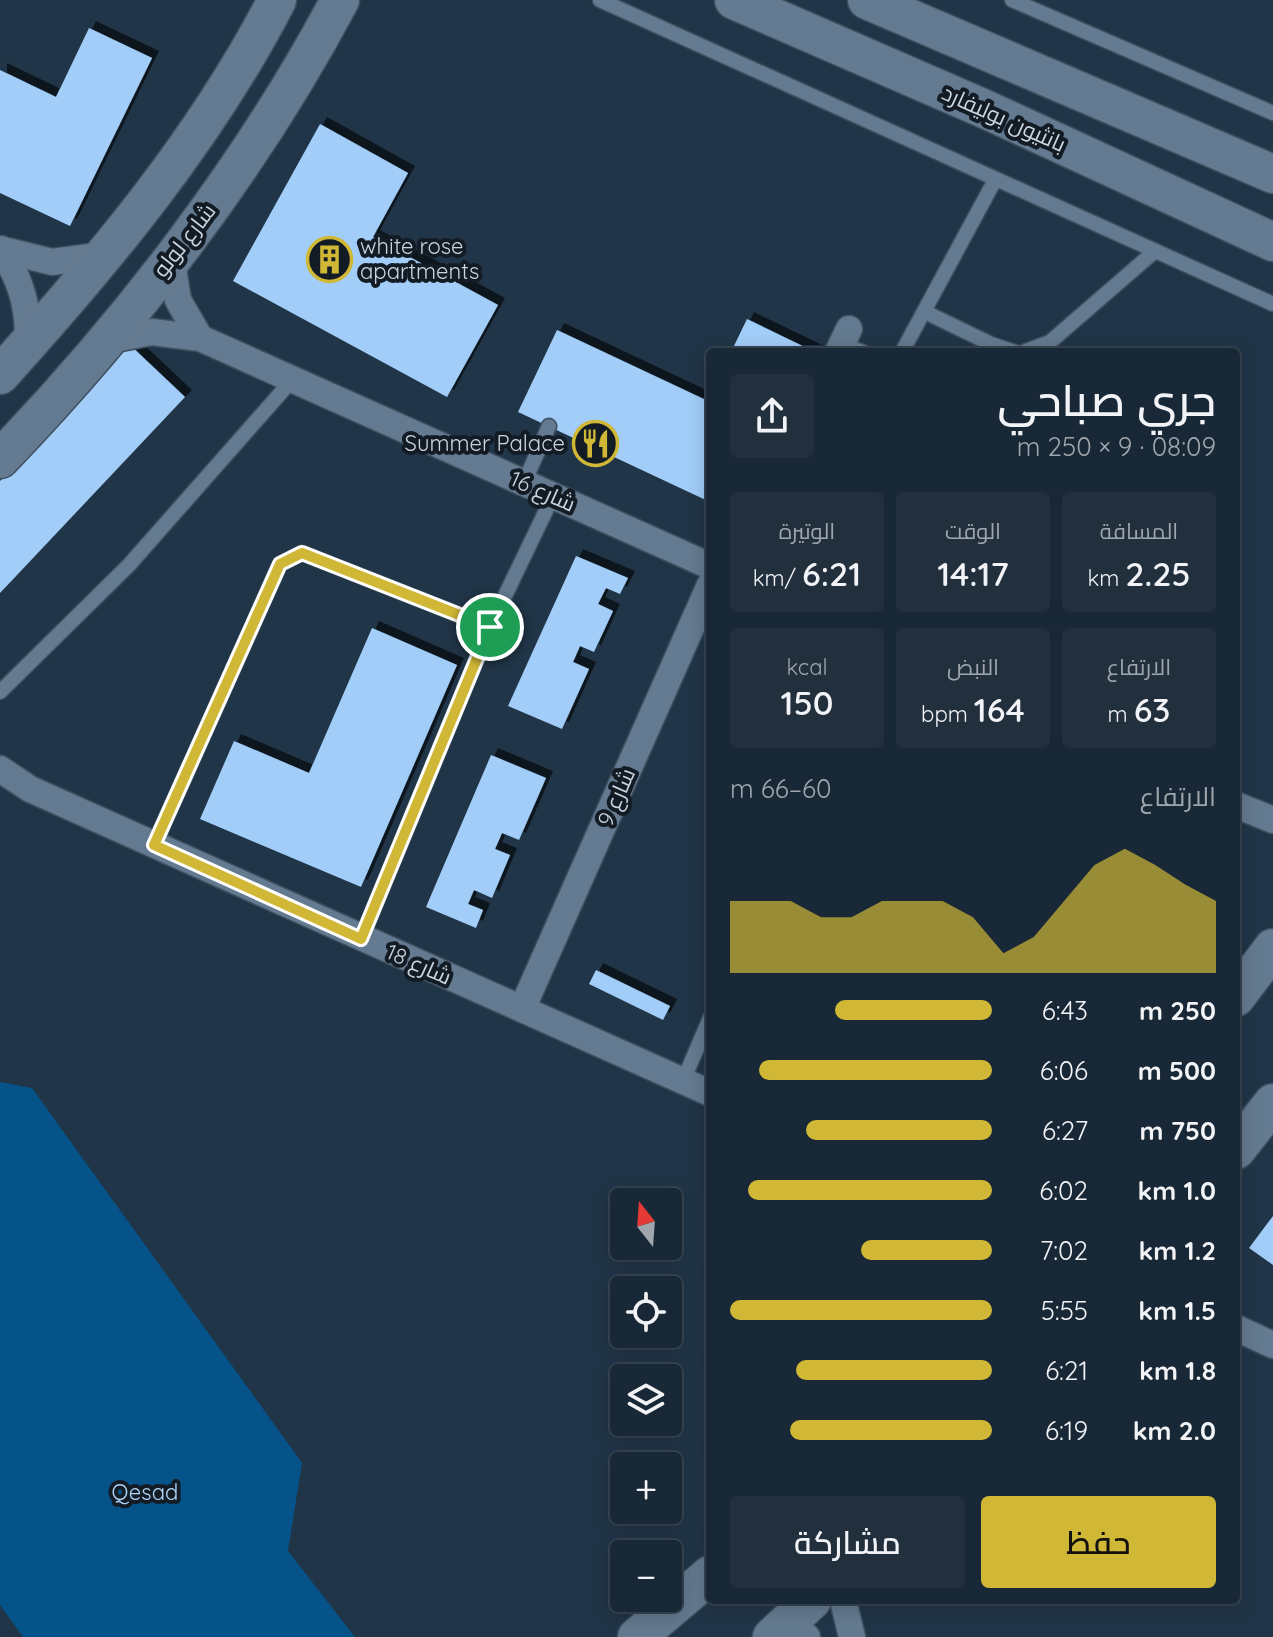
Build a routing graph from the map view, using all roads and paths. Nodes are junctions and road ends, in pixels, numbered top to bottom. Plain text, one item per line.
1 (277, 0) edge
2 (340, 0) edge
3 (600, 0) edge
4 (734, 0) edge
5 (867, 0) edge
6 (1012, 0) edge
7 (1273, 113) edge
8 (1273, 174) edge
9 (995, 180) junction
10 (1273, 242) edge
11 (0, 249) edge
12 (1155, 251) junction
13 (104, 255) junction
14 (171, 256) junction
15 (1273, 304) edge
16 (925, 312) junction
17 (200, 338) junction
18 (105, 341) junction
19 (28, 344) junction
20 (904, 348) edge
21 (1003, 348) edge
22 (1034, 348) edge
23 (0, 375) edge
24 (293, 379) junction
25 (549, 426) dead end
26 (0, 459) edge
27 (524, 483) junction
28 (553, 496) junction
29 (706, 564) edge
30 (706, 594) edge
31 (490, 627) junction
32 (0, 692) edge
33 (0, 769) edge
34 (1240, 807) edge
35 (1271, 821) edge
36 (154, 845) junction
37 (361, 939) junction
38 (1273, 948) edge
39 (1240, 992) edge
40 (522, 1009) junction
41 (706, 1027) edge
42 (683, 1081) junction
43 (706, 1091) edge
44 (1273, 1103) edge
45 (1240, 1145) edge
46 (1240, 1330) edge
47 (1273, 1345) edge
48 (706, 1578) edge
49 (809, 1604) edge
50 (844, 1604) edge
51 (786, 1636) edge
52 (637, 1637) edge
53 (852, 1637) edge

1 - 13 street
2 - 14 street, شارع لولو
3 - 9 lane
4 - 10 street, بانثيون بوليفارد
5 - 8 street
6 - 7 lane
9 - 12 lane
9 - 16 lane
11 - 13 street
11 - 19 street
12 - 15 lane
12 - 22 lane
13 - 19 street
14 - 17 street
14 - 18 street, شارع لولو
16 - 20 lane
16 - 21 lane
17 - 18 street, شارع 16
17 - 24 street, شارع 16
18 - 26 street, شارع لولو
19 - 23 street
24 - 27 street, شارع 16
24 - 32 lane
25 - 27 lane
27 - 28 street, شارع 16
28 - 29 street, شارع 16
28 - 31 lane
30 - 40 street, شارع 9
31 - 36 lane
31 - 37 lane
33 - 36 street, شارع 18
34 - 35 street
36 - 37 street, شارع 18
37 - 40 street, شارع 18
38 - 39 street
40 - 42 street, شارع 18
41 - 42 lane
42 - 43 street, شارع 18
44 - 45 street
46 - 47 street
48 - 52 street
49 - 51 street
50 - 53 street

